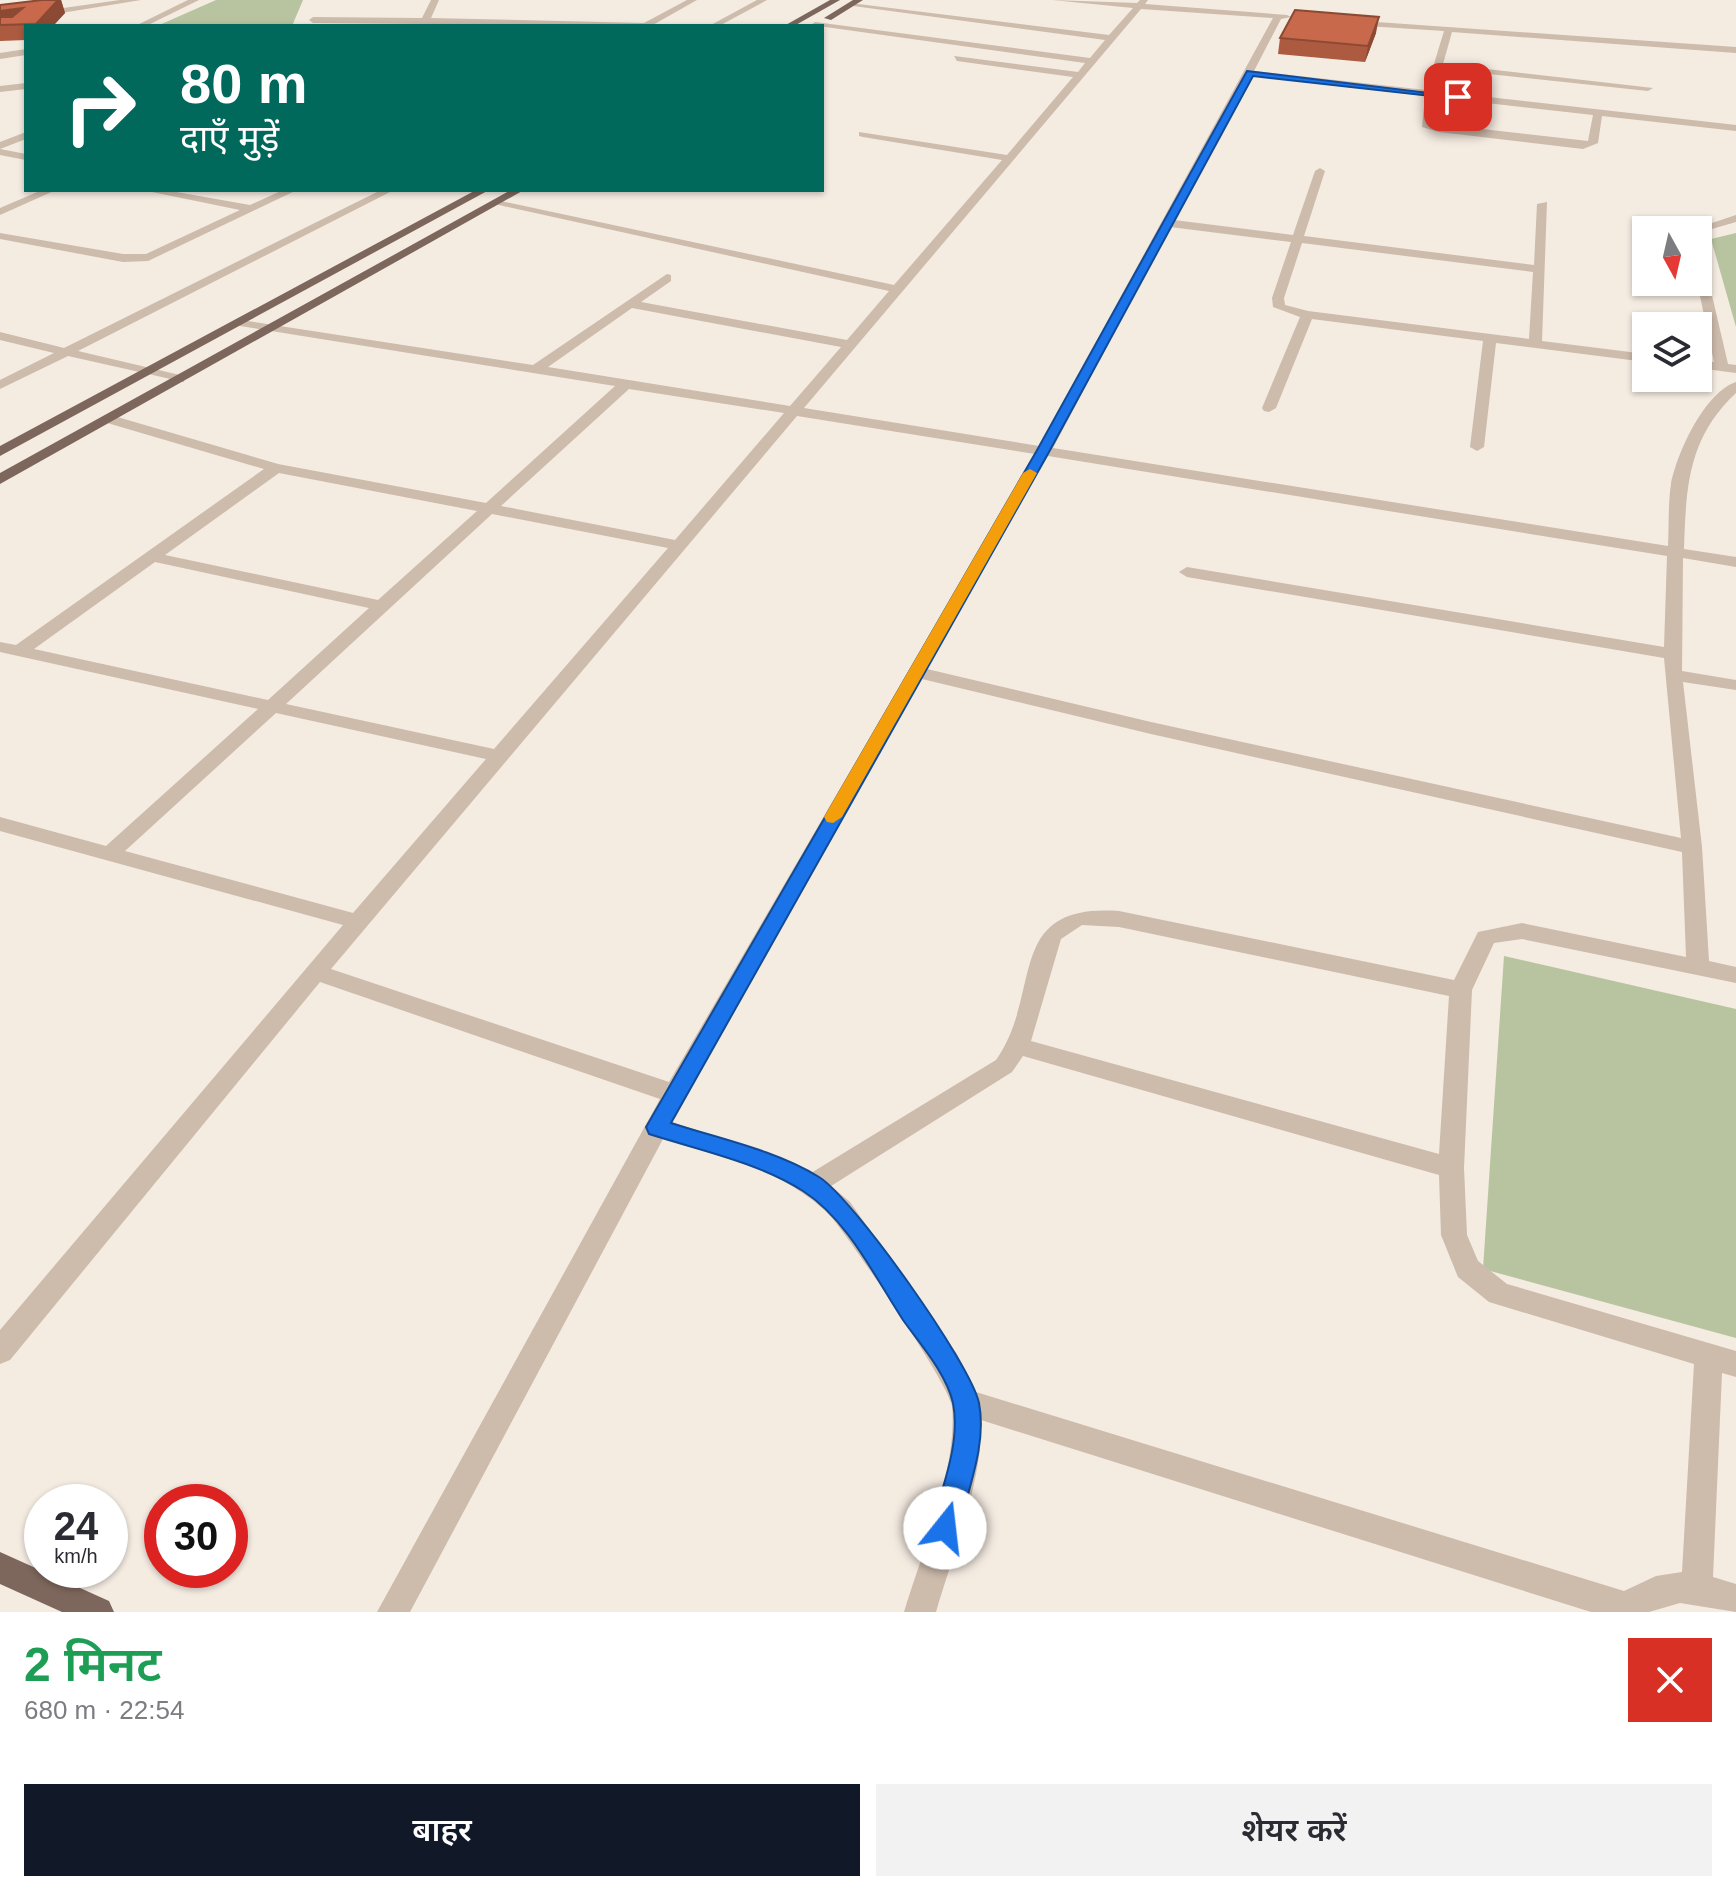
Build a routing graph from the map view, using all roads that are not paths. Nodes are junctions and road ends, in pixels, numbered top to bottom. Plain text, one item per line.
1 (137, 0) edge
2 (195, 0) edge
3 (435, 0) edge
4 (690, 0) edge
5 (763, 0) edge
6 (836, 0) edge
7 (1056, 0) edge
8 (855, 2) edge
9 (1141, 3) edge
10 (317, 10) dead end
11 (426, 19) junction
12 (0, 20) edge
13 (1340, 21) edge
14 (310, 23) edge
15 (142, 24) edge
16 (576, 24) edge
17 (648, 24) edge
18 (717, 24) edge
19 (792, 24) edge
20 (816, 24) edge
21 (824, 27) edge
22 (1449, 29) junction
23 (1110, 38) junction
24 (1736, 50) edge
25 (24, 52) edge
26 (0, 56) edge
27 (943, 56) dead end
28 (1437, 66) junction
29 (1084, 68) junction
30 (1250, 73) junction
31 (24, 86) edge
32 (1648, 88) dead end
33 (0, 89) edge
34 (1430, 94) junction
35 (1598, 112) junction
36 (1736, 128) edge
37 (863, 134) dead end
38 (24, 136) edge
39 (0, 149) edge
40 (24, 156) edge
41 (1008, 158) junction
42 (1320, 171) dead end
43 (46, 192) edge
44 (158, 192) edge
45 (288, 192) edge
46 (385, 192) edge
47 (480, 192) edge
48 (515, 192) edge
49 (496, 203) junction
50 (1543, 204) dead end
51 (253, 209) junction
52 (0, 212) edge
53 (1736, 218) edge
54 (1168, 223) junction
55 (1712, 225) edge
56 (0, 236) edge
57 (1299, 240) junction
58 (1539, 269) junction
59 (667, 278) dead end
60 (896, 289) junction
61 (1708, 296) edge
62 (630, 304) junction
63 (1307, 315) junction
64 (240, 322) junction
65 (273, 327) junction
66 (0, 336) edge
67 (1490, 338) junction
68 (1535, 343) junction
69 (849, 344) junction
70 (67, 352) junction
71 (1632, 356) edge
72 (1729, 368) edge
73 (535, 370) junction
74 (148, 372) junction
75 (179, 379) junction
76 (626, 384) junction
77 (0, 385) edge
78 (1736, 386) edge
79 (1269, 408) dead end
80 (792, 411) junction
81 (109, 419) junction
82 (1477, 447) dead end
83 (0, 452) edge
84 (1043, 452) junction
85 (276, 468) junction
86 (0, 479) edge
87 (489, 509) junction
88 (678, 545) junction
89 (1676, 554) junction
90 (152, 557) junction
91 (1736, 562) edge
92 (1187, 572) dead end
93 (382, 606) junction
94 (0, 647) edge
95 (20, 651) junction
96 (1673, 654) junction
97 (916, 672) junction
98 (1673, 675) junction
99 (1736, 685) edge
100 (272, 707) junction
101 (498, 756) junction
102 (0, 824) edge
103 (1692, 847) junction
104 (110, 854) junction
105 (358, 922) junction
106 (1698, 967) junction
107 (315, 972) junction
108 (1736, 975) edge
109 (1461, 990) junction
110 (1018, 1046) junction
111 (675, 1094) junction
112 (657, 1127) junction
113 (1451, 1168) junction
114 (812, 1185) junction
115 (0, 1351) edge
116 (1722, 1361) edge
117 (966, 1402) junction
118 (0, 1568) edge
119 (1697, 1587) junction
120 (1736, 1600) edge
121 (1624, 1610) edge
122 (98, 1612) edge
123 (393, 1612) edge
124 (920, 1612) edge

1 - 12 street
2 - 15 street
3 - 11 street
4 - 17 street
5 - 18 street
6 - 19 main road
7 - 9 street
8 - 20 main road
8 - 23 street
9 - 23 street
9 - 30 street
10 - 14 street
11 - 14 street
11 - 16 street
13 - 22 street
21 - 29 street
22 - 24 street
22 - 28 street
23 - 29 street
25 - 26 street
27 - 29 street
28 - 32 street
28 - 34 street
29 - 41 street
30 - 34 street
30 - 54 street
31 - 33 street
34 - 35 street
34 - 35 street
35 - 36 street
37 - 41 street
38 - 39 street
39 - 40 street
41 - 60 street
42 - 57 street
43 - 52 street
44 - 51 street
45 - 51 street
46 - 70 street
47 - 64 main road
48 - 49 main road
49 - 60 street
49 - 65 main road
50 - 58 street
51 - 56 street
53 - 55 street
54 - 57 street
54 - 84 street
57 - 58 street
57 - 63 street
58 - 68 street
59 - 62 street
60 - 69 street
61 - 72 street
62 - 69 street
62 - 73 street
63 - 67 street
63 - 79 street
64 - 65 street
64 - 74 main road
65 - 73 street
65 - 75 main road
66 - 70 street
67 - 68 street
67 - 82 street
68 - 71 street
69 - 80 street
70 - 74 street
70 - 77 street
73 - 76 street
74 - 75 street
74 - 83 main road
75 - 81 main road
76 - 80 street
76 - 87 street
78 - 89 street
80 - 84 street
80 - 88 street
81 - 85 street
81 - 86 main road
84 - 89 street
84 - 97 street
85 - 87 street
85 - 90 street
87 - 88 street
87 - 93 street
88 - 101 street
89 - 91 street
89 - 96 street
90 - 93 street
90 - 95 street
92 - 96 street
93 - 100 street
94 - 95 street
95 - 100 street
96 - 98 street
97 - 103 street
97 - 111 street
98 - 99 street
98 - 103 street
100 - 101 street
100 - 104 street
101 - 105 street
102 - 104 street
103 - 106 street
104 - 105 street
105 - 107 street
106 - 108 street
106 - 109 street
107 - 111 street
107 - 115 street
109 - 110 street
109 - 113 street
110 - 113 street
110 - 114 street
111 - 112 street
112 - 114 street
112 - 123 street
113 - 116 street
114 - 117 street
116 - 119 street
117 - 121 street
117 - 124 street
118 - 122 main road
119 - 120 street
119 - 121 street

